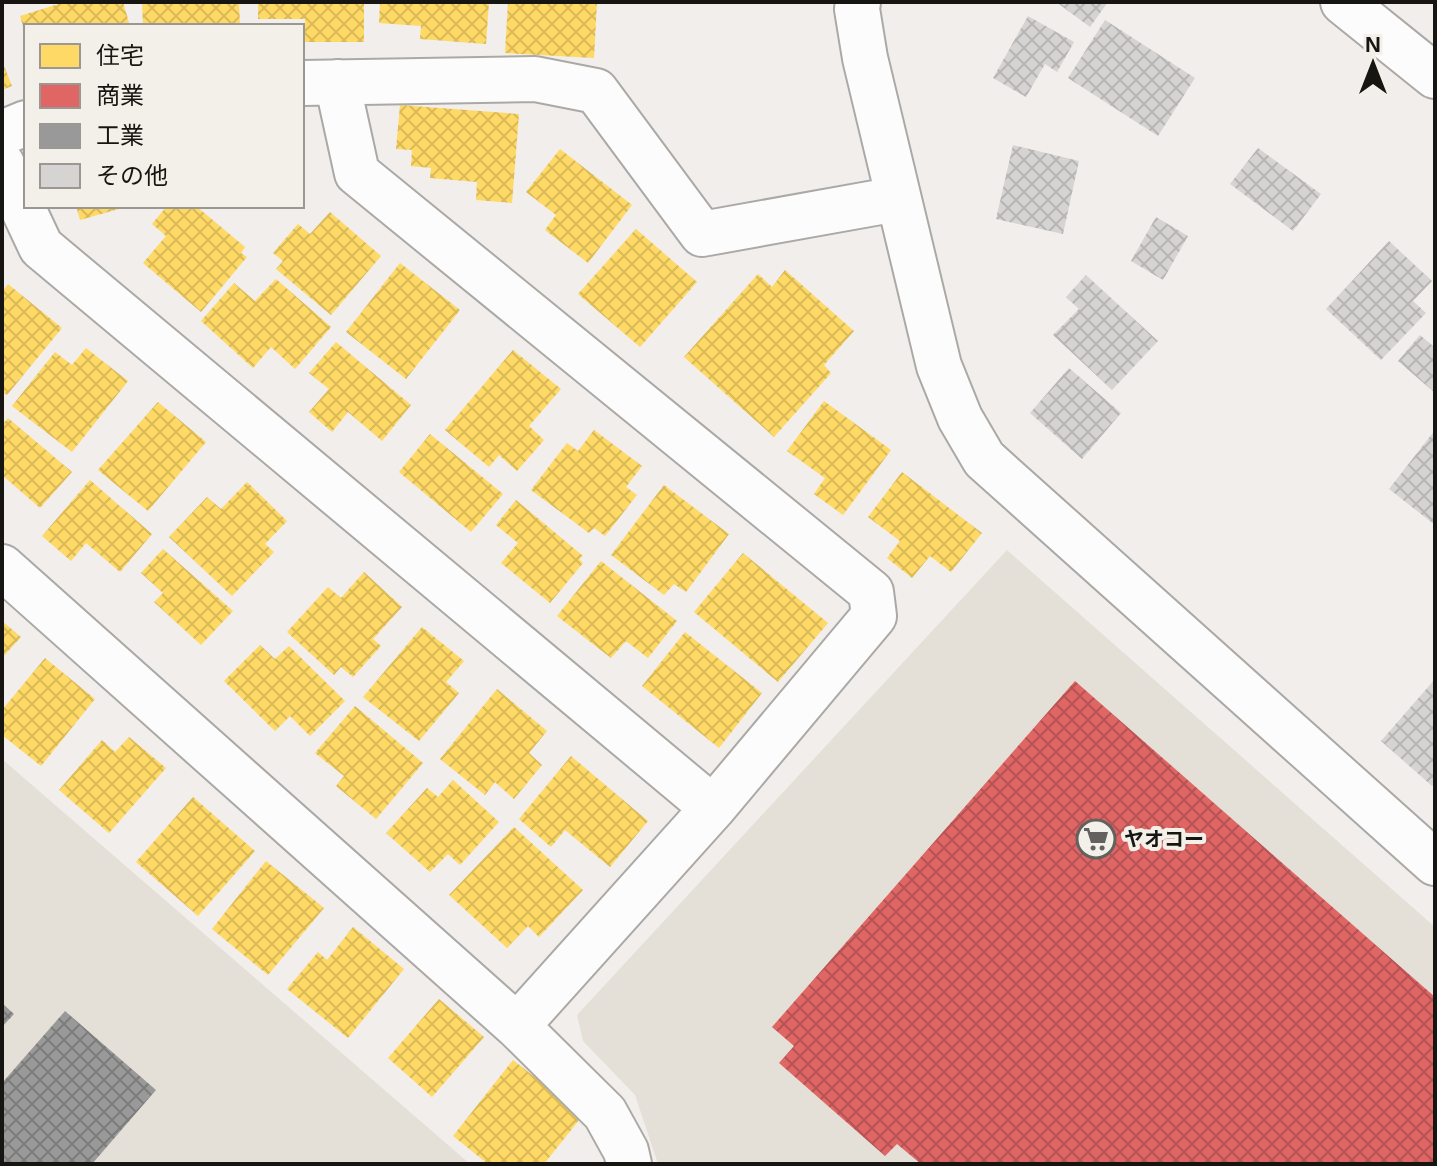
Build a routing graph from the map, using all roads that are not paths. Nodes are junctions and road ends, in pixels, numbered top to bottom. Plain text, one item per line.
1 (858, 2) edge
2 (1343, 2) edge
3 (1435, 76) edge
4 (320, 82) edge
5 (24, 124) edge
6 (2, 133) edge
7 (2, 164) edge
8 (897, 199) junction
9 (2, 567) edge
10 (713, 808) junction
11 (1435, 863) edge
12 (517, 1026) junction
13 (629, 1164) edge

1 - 8 street
2 - 3 street
4 - 8 street
4 - 10 street
5 - 6 street
7 - 10 street
8 - 11 street
9 - 12 street
10 - 12 street
12 - 13 street

